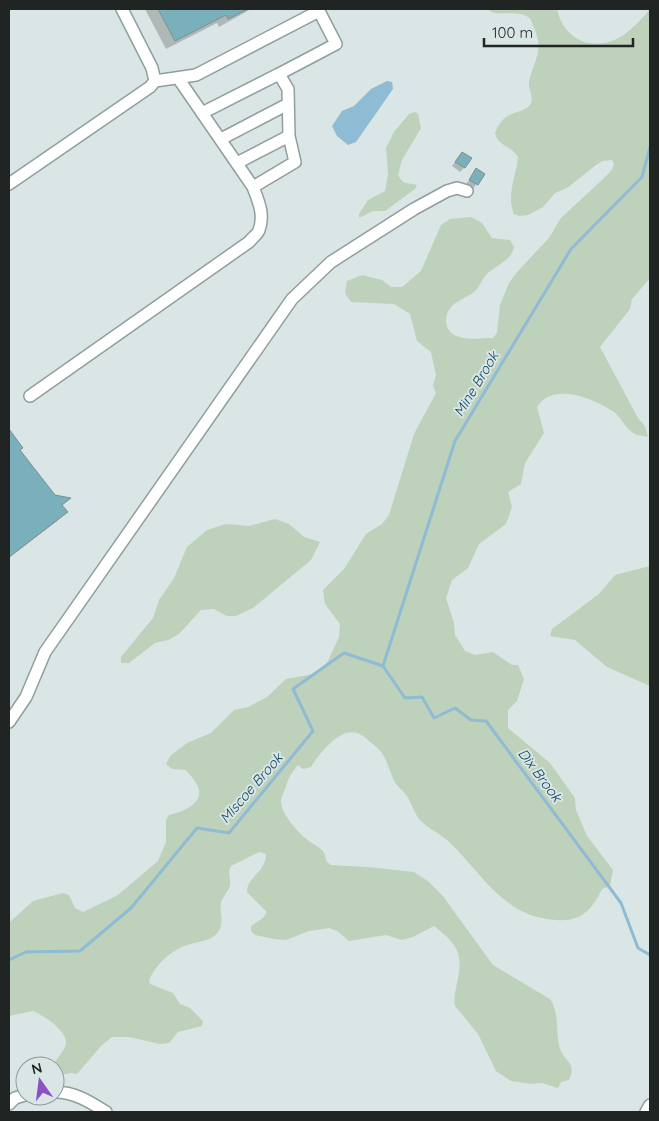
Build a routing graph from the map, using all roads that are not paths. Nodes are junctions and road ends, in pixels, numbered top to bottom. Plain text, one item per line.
1 (122, 9) edge
2 (279, 74) junction
3 (178, 78) junction
4 (155, 81) junction
5 (288, 104) junction
6 (202, 113) junction
7 (289, 136) junction
8 (221, 139) junction
9 (237, 163) junction
10 (9, 184) edge
11 (252, 187) junction
12 (467, 191) dead end
13 (30, 396) dead end
14 (9, 722) edge
15 (65, 1093) edge
16 (650, 1105) edge
17 (106, 1112) edge
18 (646, 1112) edge

1 - 4 lane
2 - 3 lane
2 - 5 lane
2 - 6 lane
3 - 4 lane
3 - 6 lane
4 - 10 lane
5 - 7 lane
5 - 8 lane
6 - 8 lane
7 - 9 lane
7 - 11 lane
8 - 9 lane
9 - 11 lane
11 - 13 lane
12 - 14 lane
15 - 17 lane
16 - 18 lane

